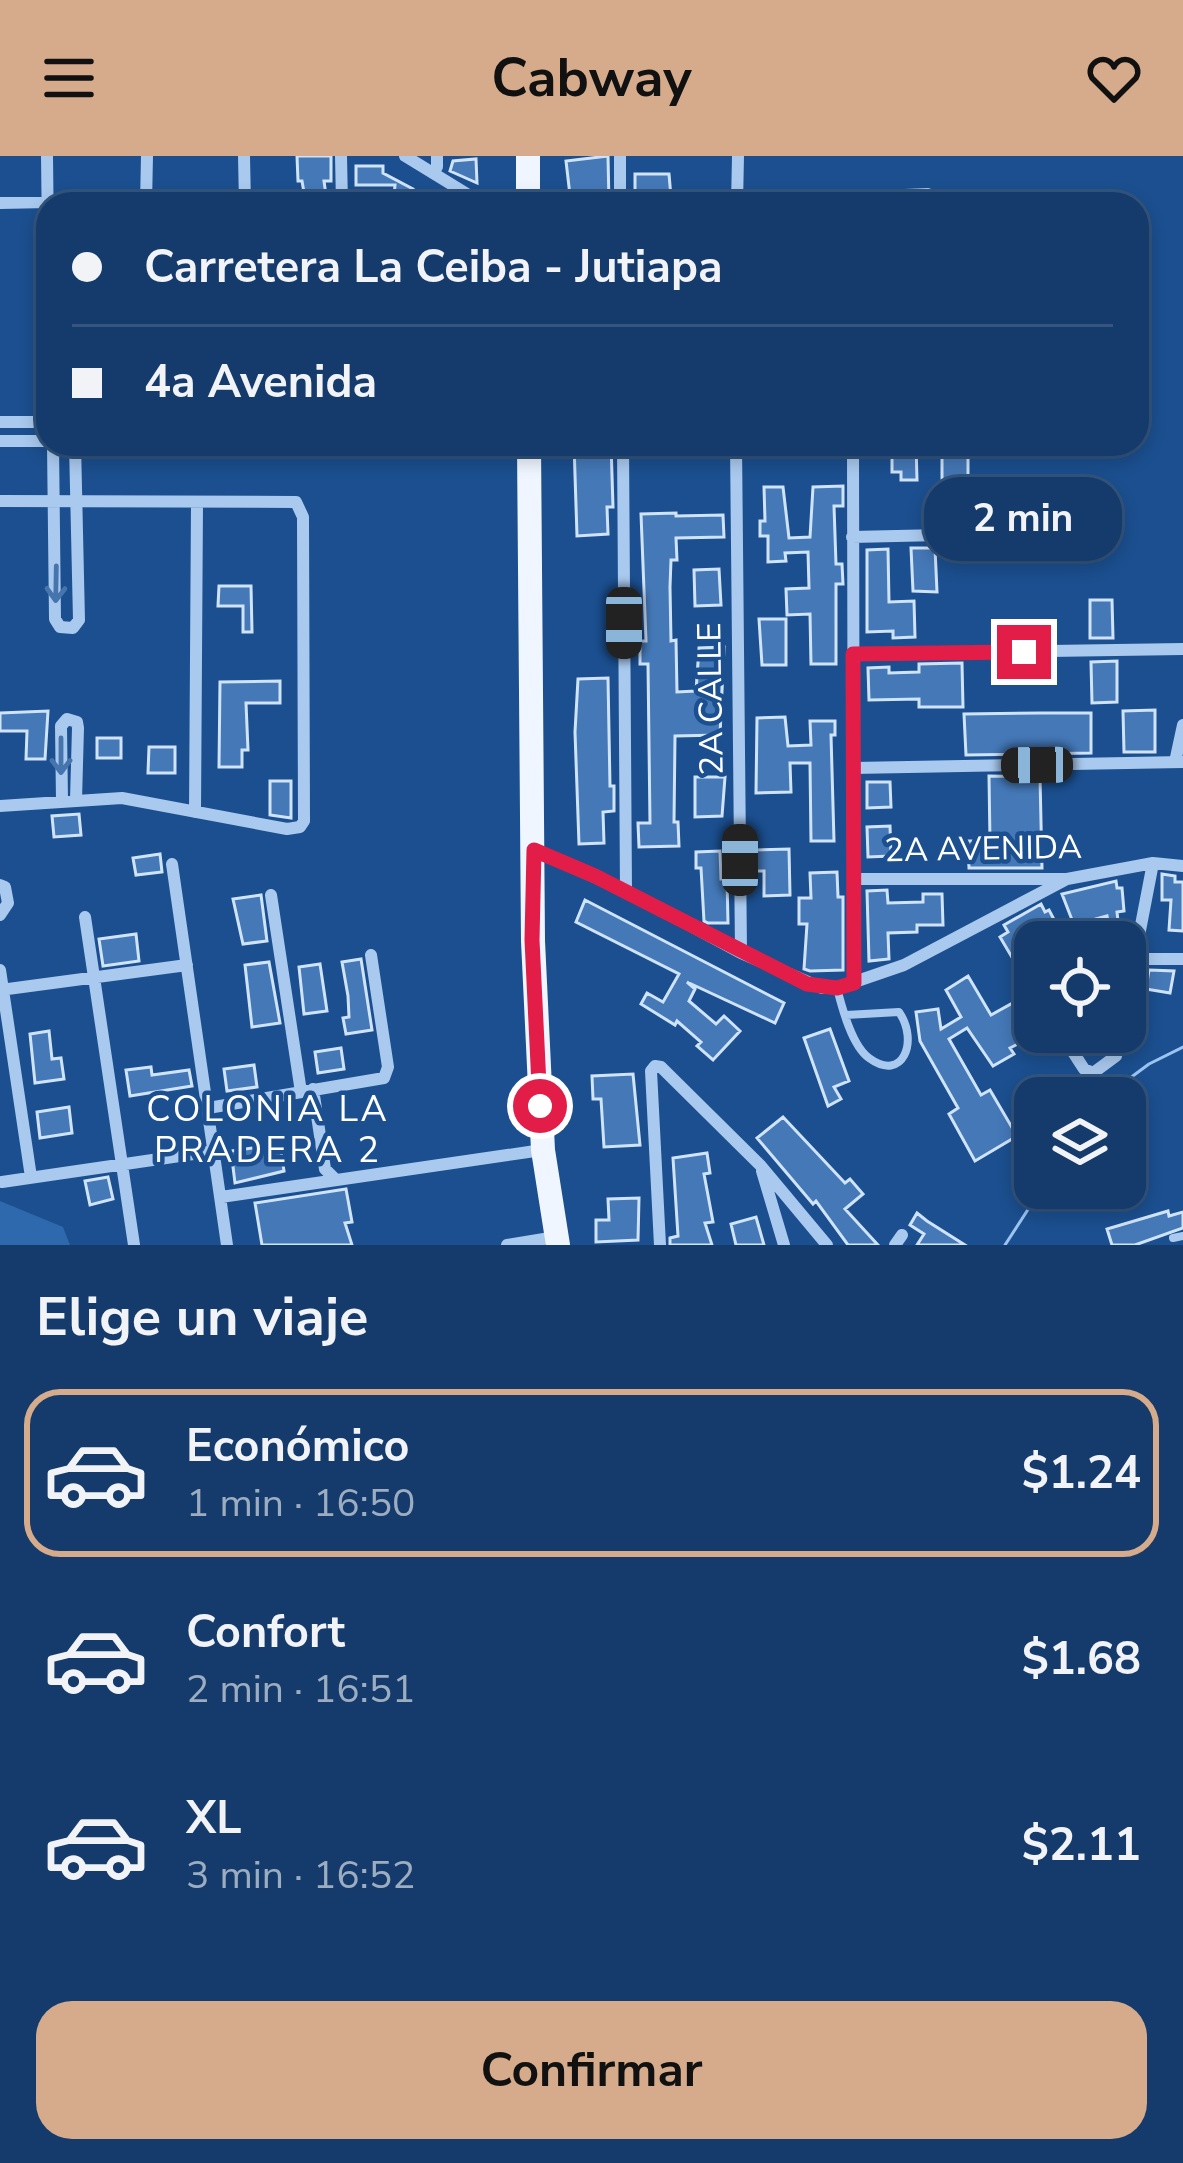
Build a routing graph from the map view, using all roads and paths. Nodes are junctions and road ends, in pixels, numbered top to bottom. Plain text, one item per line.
1 (47, 156) edge
2 (146, 156) edge
3 (244, 156) edge
4 (341, 156) edge
5 (405, 156) edge
6 (528, 156) edge
7 (620, 156) edge
8 (738, 156) edge
9 (47, 192) edge
10 (146, 192) edge
11 (245, 192) edge
12 (341, 192) edge
13 (464, 192) edge
14 (528, 192) edge
15 (620, 192) edge
16 (737, 192) edge
17 (0, 202) edge
18 (36, 202) edge
19 (0, 422) edge
20 (36, 422) edge
21 (0, 441) edge
22 (36, 442) edge
23 (51, 456) edge
24 (75, 456) edge
25 (529, 456) edge
26 (623, 456) edge
27 (736, 456) edge
28 (853, 456) edge
29 (0, 501) edge
30 (77, 502) junction
31 (56, 503) junction
32 (196, 504) junction
33 (1035, 533) dead end
34 (852, 537) junction
35 (1183, 649) edge
36 (853, 654) junction
37 (1183, 725) edge
38 (1179, 762) edge
39 (853, 768) junction
40 (69, 801) junction
41 (0, 806) edge
42 (195, 812) junction
43 (534, 850) junction
44 (1154, 863) junction
45 (172, 864) dead end
46 (1183, 866) edge
47 (854, 879) junction
48 (1067, 879) junction
49 (0, 885) edge
50 (626, 891) junction
51 (271, 895) dead end
52 (0, 915) edge
53 (85, 917) dead end
54 (1142, 921) edge
55 (741, 952) junction
56 (371, 955) dead end
57 (1146, 959) edge
58 (1183, 959) edge
59 (187, 965) junction
60 (0, 970) edge
61 (93, 979) junction
62 (854, 983) junction
63 (837, 988) junction
64 (2, 989) edge
65 (846, 1016) junction
66 (1074, 1053) edge
67 (1116, 1053) edge
68 (307, 1091) junction
69 (208, 1108) junction
70 (543, 1150) junction
71 (214, 1151) junction
72 (121, 1165) junction
73 (761, 1166) junction
74 (31, 1177) junction
75 (336, 1179) junction
76 (2, 1182) edge
77 (220, 1197) junction
78 (557, 1241) edge
79 (656, 1244) edge
80 (134, 1245) edge
81 (227, 1245) edge
82 (507, 1245) edge
83 (784, 1245) edge
84 (827, 1245) edge

1 - 9 street
2 - 10 street
3 - 11 street
4 - 12 street
5 - 13 street
6 - 14 main road
7 - 15 street
8 - 16 street
17 - 18 street
19 - 20 street
21 - 22 street
23 - 31 street
24 - 30 street
25 - 43 main road
26 - 50 street
27 - 55 street, 2A CALLE
28 - 34 street
29 - 31 street
30 - 31 street
31 -> 30 street
30 - 32 street
32 - 42 street
32 - 42 street
33 - 34 street
34 - 36 street
35 - 36 street
36 - 39 street
37 - 38 street
38 - 39 street
39 - 47 street
40 -> 40 street
40 - 41 street
40 - 42 street
43 - 50 street
43 - 70 main road
44 - 46 street, 2A AVENIDA
44 - 48 street, 2A AVENIDA
44 - 54 street
45 - 59 street
47 - 48 street, 2A AVENIDA
47 - 62 street
48 - 62 street
49 - 52 street
50 - 55 street
51 - 68 street
53 - 61 street
55 - 63 street
56 - 68 street
57 - 58 street
59 - 61 street
59 - 69 street
60 - 64 street
61 - 64 street
61 - 72 street
62 - 63 street
63 - 65 lane
64 - 74 street
65 - 65 lane
66 - 67 street
68 - 69 street
68 - 75 street
69 - 71 street
70 - 75 street
70 - 78 main road
71 - 72 street
71 - 77 street
72 - 74 street
72 - 80 street
73 - 79 street
73 - 83 street
73 - 84 street
74 - 76 street
75 - 77 street
77 - 81 street
78 - 82 street

